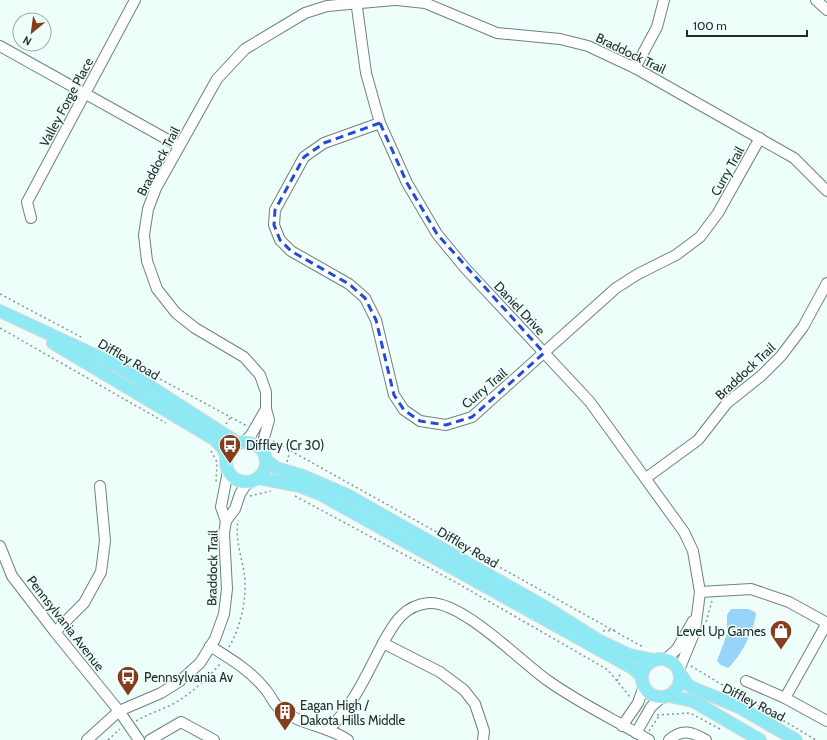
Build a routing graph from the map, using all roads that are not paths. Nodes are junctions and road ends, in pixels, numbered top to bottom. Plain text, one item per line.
1 (135, 0) edge
2 (395, 0) edge
3 (664, 0) edge
4 (816, 0) edge
5 (356, 1) edge
6 (827, 10) edge
7 (0, 46) edge
8 (636, 68) junction
9 (85, 94) junction
10 (380, 123) junction
11 (760, 138) junction
12 (179, 146) junction
13 (827, 191) edge
14 (31, 218) dead end
15 (827, 283) edge
16 (0, 312) edge
17 (544, 353) junction
18 (266, 409) junction
19 (241, 443) junction
20 (261, 449) junction
21 (227, 458) junction
22 (266, 460) junction
23 (228, 471) junction
24 (646, 478) junction
25 (255, 480) junction
26 (100, 486) dead end
27 (226, 521) junction
28 (0, 546) edge
29 (700, 592) junction
30 (696, 614) junction
31 (827, 623) edge
32 (55, 632) junction
33 (383, 643) junction
34 (210, 646) junction
35 (660, 660) junction
36 (680, 673) junction
37 (746, 681) dead end
38 (643, 682) junction
39 (666, 697) junction
40 (785, 698) junction
41 (119, 710) junction
42 (827, 721) edge
43 (622, 726) junction
44 (328, 730) junction
45 (636, 733) junction
46 (647, 739) edge
47 (87, 740) edge
48 (139, 740) edge
49 (150, 740) edge
50 (214, 740) edge
51 (348, 740) edge
52 (483, 740) edge
53 (669, 740) edge
54 (705, 740) edge
55 (760, 740) edge
56 (796, 740) edge

1 - 9 street, Valley Forge Place
2 - 5 street, Braddock Trail
2 - 8 street, Braddock Trail
3 - 8 street
4 - 6 street
5 - 10 street, Daniel Drive
5 - 12 street, Braddock Trail
7 - 9 street
8 - 11 street, Braddock Trail
9 - 12 street
9 - 14 street, Valley Forge Place
10 - 17 street, Daniel Drive
10 - 17 street, Curry Trail
11 - 13 street, Braddock Trail
11 - 17 street, Curry Trail
12 - 18 street, Braddock Trail
15 - 24 street, Braddock Trail
16 - 19 main road, Diffley Road
16 - 21 main road, Diffley Road
17 - 24 street, Daniel Drive
18 - 19 street
18 - 20 street, Braddock Trail
19 - 20 main road
19 - 21 main road
20 - 22 main road
21 - 23 main road
22 - 25 main road
22 - 35 main road, Diffley Road
23 - 25 main road
23 - 27 street, Braddock Trail
24 - 29 street, Daniel Drive
25 - 27 street, Braddock Trail
25 - 38 main road, Diffley Road
26 - 32 street
27 - 34 street, Braddock Trail
28 - 32 street, Pennsylvania Avenue
29 - 30 street, Daniel Drive
29 - 31 street
30 - 35 street, Daniel Drive
30 - 36 street, Daniel Drive
31 - 40 street
32 - 41 street, Pennsylvania Avenue
33 - 43 street
33 - 44 street
33 - 52 street
34 - 41 street, Braddock Trail
34 - 44 street
35 - 36 main road
35 - 38 main road
36 - 39 main road
36 - 56 main road, Diffley Road
37 - 40 street
38 - 39 main road
38 - 43 street
39 - 45 street
39 - 55 main road
40 - 42 street
41 - 47 street, Braddock Trail
41 - 48 street, Pennsylvania Avenue
43 - 45 street
44 - 51 street
45 - 46 street
49 - 50 street
53 - 54 street

